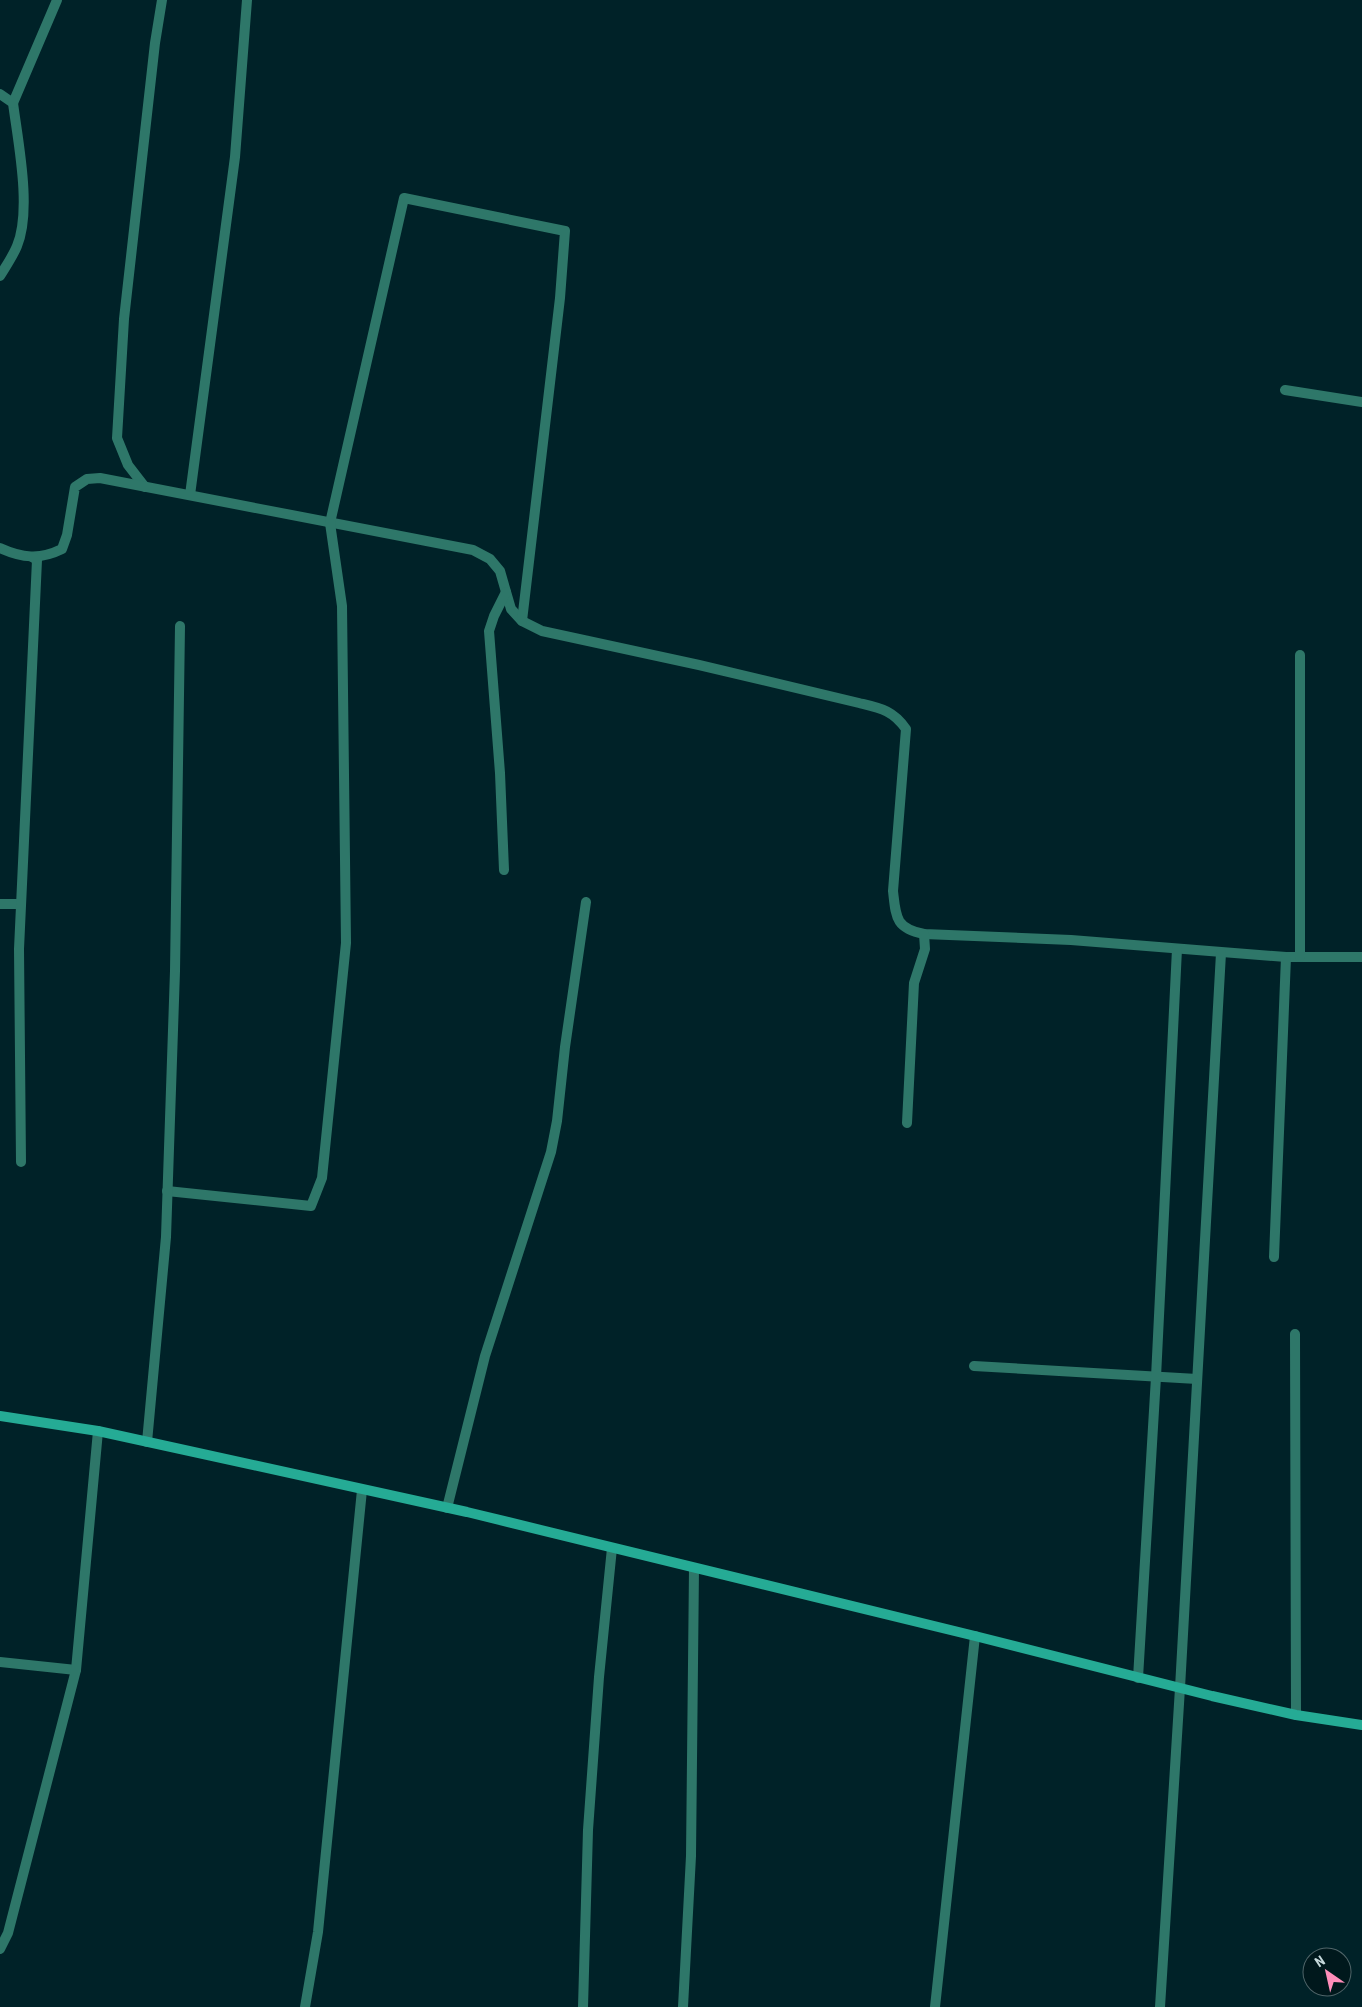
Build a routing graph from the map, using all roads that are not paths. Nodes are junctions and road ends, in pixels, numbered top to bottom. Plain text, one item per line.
1 (57, 0) edge
2 (162, 0) edge
3 (247, 0) edge
4 (0, 94) edge
5 (14, 103) junction
6 (0, 276) edge
7 (1285, 390) dead end
8 (1362, 402) edge
9 (145, 487) junction
10 (190, 495) junction
11 (330, 523) junction
12 (0, 548) edge
13 (32, 557) junction
14 (506, 592) junction
15 (522, 621) junction
16 (180, 626) dead end
17 (1300, 655) dead end
18 (504, 870) dead end
19 (586, 902) dead end
20 (0, 904) edge
21 (21, 904) junction
22 (924, 934) junction
23 (1177, 949) junction
24 (1221, 953) junction
25 (1286, 957) junction
26 (1300, 957) junction
27 (1362, 957) edge
28 (907, 1123) dead end
29 (21, 1162) dead end
30 (167, 1191) junction
31 (1274, 1256) dead end
32 (1295, 1334) dead end
33 (974, 1366) dead end
34 (1156, 1377) junction
35 (1192, 1379) junction
36 (0, 1416) edge
37 (98, 1431) junction
38 (147, 1442) junction
39 (362, 1490) junction
40 (447, 1508) junction
41 (612, 1548) junction
42 (694, 1568) junction
43 (975, 1636) junction
44 (0, 1662) edge
45 (76, 1670) junction
46 (1138, 1678) junction
47 (1180, 1688) junction
48 (1296, 1715) junction
49 (1362, 1725) edge
50 (0, 1948) edge
51 (305, 2007) edge
52 (584, 2007) edge
53 (683, 2007) edge
54 (935, 2007) edge
55 (1160, 2007) edge

1 - 5 street
2 - 9 street
3 - 10 street
4 - 5 street
5 - 6 street
7 - 8 street
9 - 10 street
9 - 13 street
10 - 11 street
11 - 14 street
11 - 15 street
11 - 30 street
12 - 13 street
13 - 21 street
14 - 15 street
14 - 18 street
15 - 22 street
16 - 30 street
17 - 26 street
19 - 40 street
20 - 21 street
21 - 29 street
22 - 23 street
22 - 28 street
23 - 24 street
23 - 34 street
24 - 25 street
24 - 35 street
25 - 26 street
25 - 31 street
26 - 27 street
30 - 38 street
32 - 48 street
33 - 34 street
34 - 35 street
34 - 46 street
35 - 47 street
36 - 37 street
37 - 38 street
37 - 45 street
38 - 39 street
39 - 40 street
39 - 51 street
40 - 41 street
41 - 42 street
41 - 52 street
42 - 43 street
42 - 53 street
43 - 46 street
43 - 54 street
44 - 45 street
45 - 50 street
46 - 47 street
47 - 48 street
47 - 55 street
48 - 49 street

